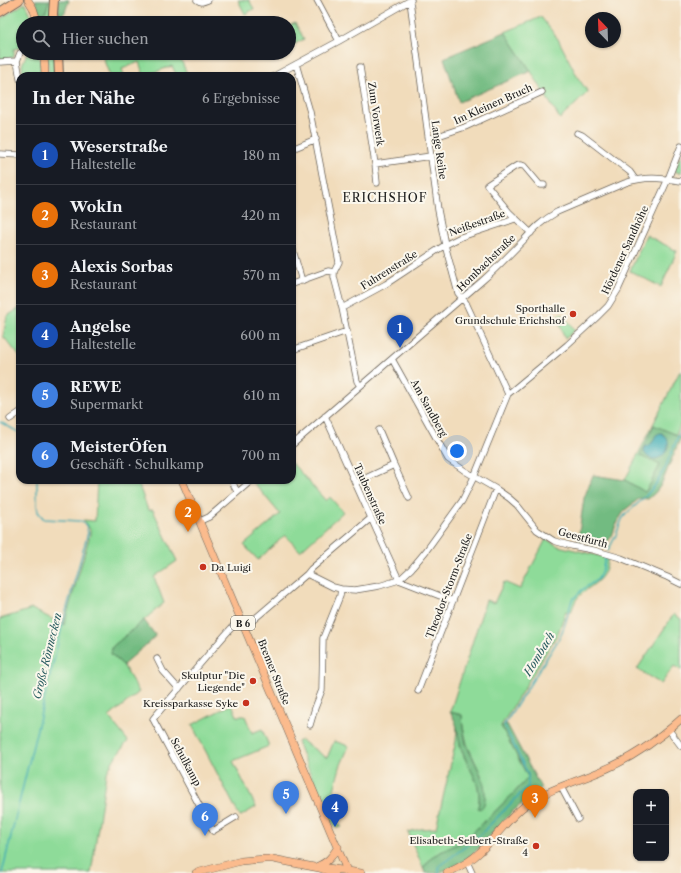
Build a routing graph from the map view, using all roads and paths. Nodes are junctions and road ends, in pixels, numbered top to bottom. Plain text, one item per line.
1 (19, 0) edge
2 (29, 0) edge
3 (54, 0) edge
4 (197, 0) edge
5 (208, 0) edge
6 (317, 0) edge
7 (410, 0) edge
8 (0, 12) edge
9 (36, 16) edge
10 (53, 16) edge
11 (339, 41) junction
12 (44, 60) edge
13 (58, 60) edge
14 (17, 61) joint
15 (0, 62) edge
16 (296, 64) junction
17 (360, 67) dead end
18 (19, 72) edge
19 (45, 72) edge
20 (59, 72) edge
21 (281, 72) edge
22 (542, 92) dead end
23 (577, 132) dead end
24 (316, 139) junction
25 (428, 139) junction
26 (681, 146) edge
27 (296, 147) edge
28 (0, 154) edge
29 (16, 155) edge
30 (431, 156) junction
31 (374, 164) junction
32 (635, 179) junction
33 (668, 179) junction
34 (681, 181) edge
35 (376, 183) dead end
36 (544, 186) dead end
37 (515, 219) junction
38 (530, 233) junction
39 (445, 245) junction
40 (296, 261) edge
41 (334, 272) junction
42 (302, 281) junction
43 (296, 283) edge
44 (462, 299) junction
45 (342, 308) junction
46 (347, 331) junction
47 (296, 349) edge
48 (392, 359) junction
49 (360, 386) junction
50 (508, 394) junction
51 (16, 415) edge
52 (325, 416) junction
53 (10, 419) dead end
54 (379, 430) dead end
55 (296, 441) edge
56 (394, 465) junction
57 (474, 476) junction
58 (355, 483) junction
59 (184, 484) edge
60 (234, 484) edge
61 (247, 484) edge
62 (496, 489) junction
63 (238, 492) junction
64 (409, 498) dead end
65 (371, 518) junction
66 (200, 521) junction
67 (307, 574) junction
68 (399, 580) junction
69 (681, 584) edge
70 (341, 589) junction
71 (452, 601) junction
72 (243, 624) junction
73 (157, 659) dead end
74 (179, 689) junction
75 (418, 690) dead end
76 (681, 719) edge
77 (310, 725) dead end
78 (670, 730) junction
79 (681, 746) edge
80 (561, 787) junction
81 (236, 817) dead end
82 (578, 819) dead end
83 (338, 847) junction
84 (467, 862) junction
85 (318, 867) junction
86 (348, 872) edge
87 (196, 873) edge
88 (334, 873) edge
89 (361, 873) edge
90 (447, 873) edge
91 (472, 873) edge

1 - 8 highway
2 - 9 main road
3 - 10 highway
4 - 5 street
6 - 11 street
7 - 11 street
7 - 25 street, Lange Reihe
11 - 16 street
12 - 19 main road
13 - 20 highway
14 - 15 street
14 - 18 street
16 - 21 street
16 - 24 street
17 - 31 street, Zum Vorwerk
22 - 25 street, Im Kleinen Bruch
23 - 32 street
24 - 27 street
24 - 41 street
25 - 30 street, Lange Reihe
26 - 33 street, Hördener Sandhöhe
28 - 29 street
30 - 31 street
30 - 39 street, Lange Reihe
31 - 35 street, Zum Vorwerk
32 - 33 street, Hombachstraße
32 - 38 street, Hombachstraße
33 - 34 street, Hombachstraße
33 - 50 street, Hördener Sandhöhe
36 - 37 street
37 - 38 street
37 - 39 street, Neißestraße
38 - 44 street, Hombachstraße
39 - 44 street, Lange Reihe
39 - 45 street, Fuhrenstraße
40 - 42 street
41 - 42 street
41 - 45 street
42 - 43 street
44 - 48 street, Hombachstraße
44 - 50 street, Lange Reihe
45 - 46 street
46 - 47 street
46 - 49 street
48 - 49 street, Hombachstraße
48 - 57 street, Am Sandberg
49 - 52 street, Hombachstraße
50 - 57 street, Hördener Sandhöhe
51 - 53 street
52 - 55 street, Hombachstraße
52 - 58 street, Taubenstraße
54 - 56 street
56 - 58 street
56 - 64 street
57 - 62 street, Geestfurth
57 - 68 street, Hördener Sandhöhe
58 - 65 street, Taubenstraße
59 - 66 main road, Bremer Straße / B 6
60 - 63 street
61 - 63 street
62 - 69 street, Geestfurth
62 - 71 street, Theodor-Storm-Straße
63 - 66 street
65 - 67 street
65 - 68 street, Taubenstraße
66 - 72 main road, Bremer Straße / B 6
67 - 70 street, Hördener Sandhöhe
67 - 72 street
68 - 70 street, Hördener Sandhöhe
68 - 71 street
70 - 77 street
71 - 75 street, Theodor-Storm-Straße
72 - 74 street
72 - 83 main road, Bremer Straße / B 6
73 - 74 street
74 - 81 street, Schulkamp
76 - 78 main road
78 - 79 street
78 - 80 main road
80 - 82 street
80 - 84 main road
83 - 85 main road
83 - 86 main road, Bremer Straße / B 6
84 - 90 main road
84 - 91 street
85 - 86 main road
85 - 87 main road
85 - 88 main road
86 - 89 main road

